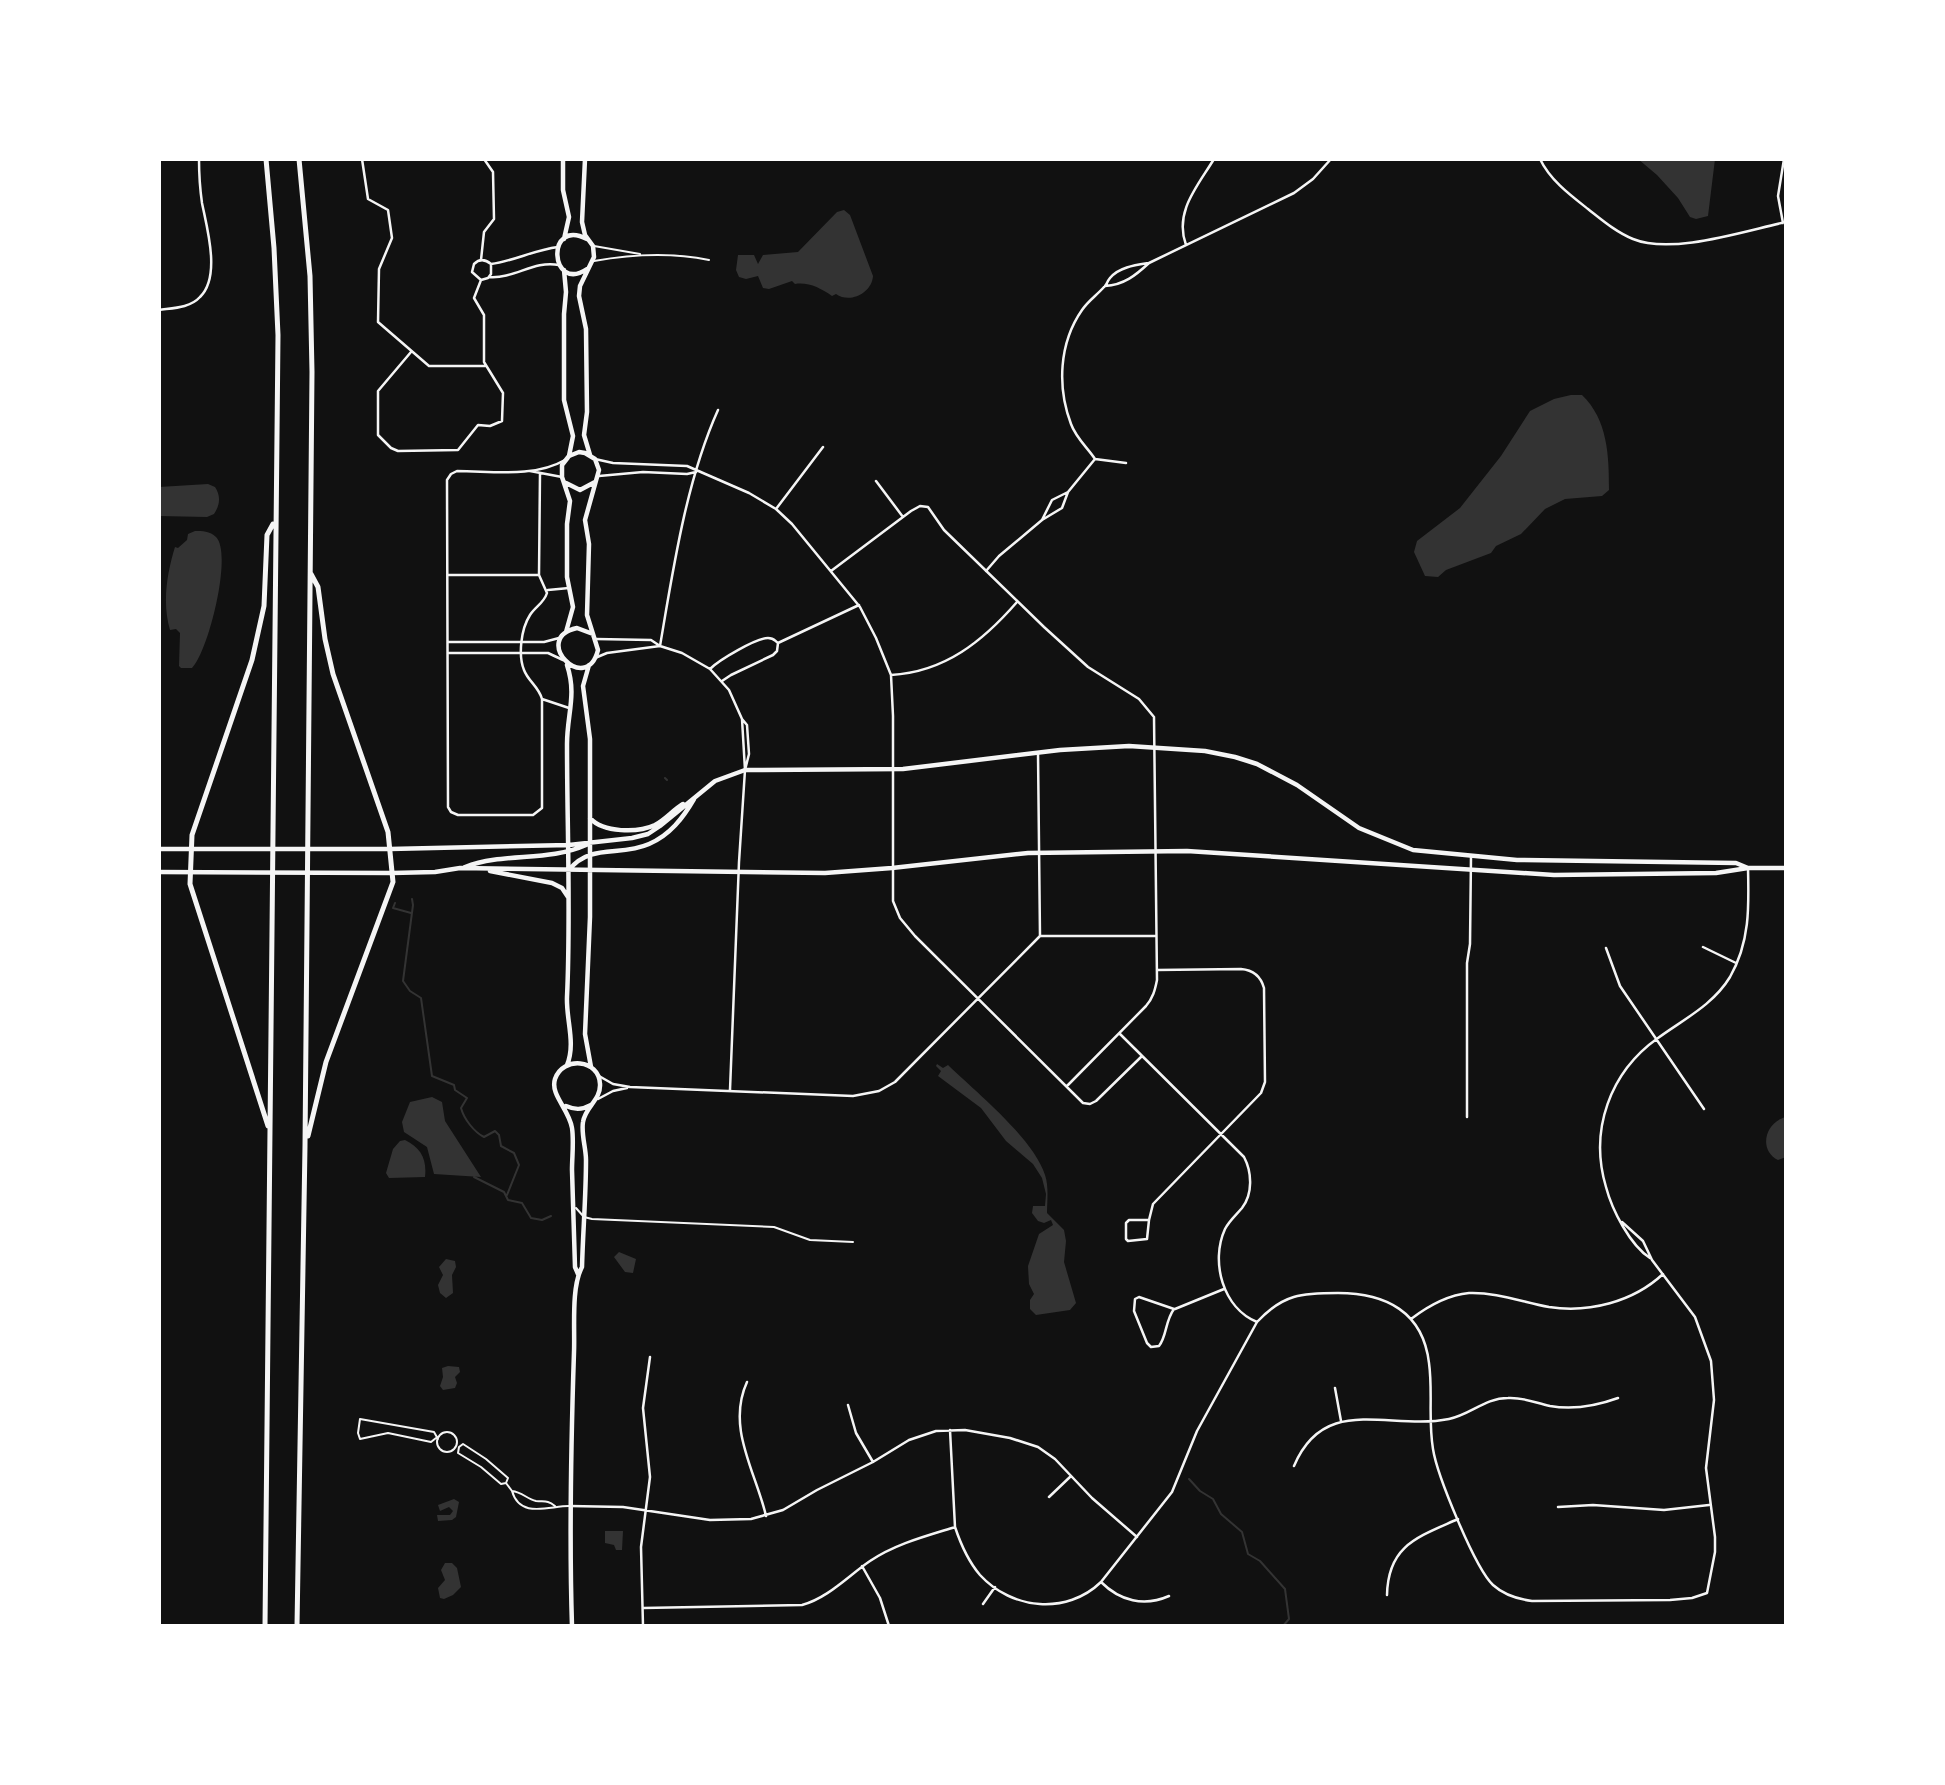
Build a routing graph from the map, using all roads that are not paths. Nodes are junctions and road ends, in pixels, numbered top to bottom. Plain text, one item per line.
1 (199, 159) edge
2 (266, 159) edge
3 (299, 159) edge
4 (362, 159) edge
5 (484, 159) edge
6 (563, 159) edge
7 (585, 159) edge
8 (1214, 159) edge
9 (1331, 159) edge
10 (1540, 159) edge
11 (1784, 159) edge
12 (1784, 222) edge
13 (564, 239) junction
14 (591, 244) junction
15 (1186, 245) junction
16 (558, 247) junction
17 (641, 255) junction
18 (481, 260) junction
19 (709, 260) dead end
20 (1149, 263) junction
21 (491, 264) junction
22 (592, 264) junction
23 (559, 265) junction
24 (564, 270) junction
25 (489, 277) junction
26 (481, 280) junction
27 (1105, 286) junction
28 (159, 310) edge
29 (411, 352) junction
30 (486, 366) junction
31 (718, 410) dead end
32 (823, 447) dead end
33 (593, 457) junction
34 (567, 458) junction
35 (1095, 459) junction
36 (1126, 463) dead end
37 (527, 471) junction
38 (696, 472) junction
39 (540, 473) junction
40 (564, 479) junction
41 (597, 479) junction
42 (876, 481) dead end
43 (1068, 492) junction
44 (776, 509) junction
45 (903, 517) junction
46 (1042, 520) junction
47 (275, 521) junction
48 (831, 571) junction
49 (986, 571) junction
50 (310, 573) junction
51 (447, 575) junction
52 (540, 575) junction
53 (569, 588) junction
54 (547, 590) junction
55 (1017, 602) junction
56 (859, 605) junction
57 (564, 634) junction
58 (594, 636) junction
59 (448, 642) junction
60 (522, 643) junction
61 (778, 643) junction
62 (660, 646) junction
63 (448, 653) junction
64 (523, 653) junction
65 (595, 658) junction
66 (565, 662) junction
67 (590, 664) junction
68 (710, 669) junction
69 (891, 676) junction
70 (722, 681) junction
71 (542, 699) junction
72 (571, 709) junction
73 (1155, 748) junction
74 (1038, 753) junction
75 (894, 769) junction
76 (745, 770) junction
77 (697, 794) junction
78 (690, 800) junction
79 (590, 818) junction
80 (590, 844) junction
81 (569, 845) junction
82 (159, 849) edge
83 (390, 849) junction
84 (190, 850) junction
85 (1155, 851) junction
86 (569, 852) junction
87 (1038, 853) junction
88 (590, 854) junction
89 (1471, 857) junction
90 (1786, 867) edge
91 (460, 868) junction
92 (892, 868) junction
93 (1748, 868) junction
94 (475, 869) junction
95 (1471, 869) junction
96 (569, 870) junction
97 (591, 871) junction
98 (159, 872) edge
99 (190, 873) junction
100 (392, 873) junction
101 (738, 873) junction
102 (569, 898) junction
103 (1040, 936) junction
104 (1156, 936) junction
105 (1703, 947) dead end
106 (1606, 948) dead end
107 (1736, 963) junction
108 (1157, 970) junction
109 (978, 998) junction
110 (1120, 1034) junction
111 (1658, 1038) junction
112 (1142, 1056) junction
113 (567, 1065) junction
114 (591, 1068) junction
115 (596, 1074) junction
116 (1066, 1086) junction
117 (630, 1087) junction
118 (730, 1090) junction
119 (594, 1102) junction
120 (564, 1105) junction
121 (1704, 1109) dead end
122 (1467, 1117) dead end
123 (270, 1132) junction
124 (1221, 1134) junction
125 (305, 1146) junction
126 (573, 1204) junction
127 (584, 1217) junction
128 (1149, 1220) junction
129 (1622, 1222) junction
130 (853, 1242) dead end
131 (1652, 1260) junction
132 (578, 1274) junction
133 (1663, 1274) junction
134 (1224, 1289) junction
135 (1174, 1309) junction
136 (1412, 1319) junction
137 (1257, 1322) junction
138 (650, 1357) dead end
139 (747, 1382) dead end
140 (1335, 1388) dead end
141 (1618, 1398) dead end
142 (848, 1405) dead end
143 (1341, 1421) junction
144 (1430, 1421) junction
145 (950, 1430) junction
146 (437, 1439) junction
147 (457, 1447) junction
148 (873, 1462) junction
149 (1294, 1466) dead end
150 (1071, 1476) junction
151 (506, 1483) junction
152 (512, 1491) junction
153 (1049, 1497) dead end
154 (1709, 1505) junction
155 (555, 1506) junction
156 (570, 1506) junction
157 (1558, 1507) dead end
158 (645, 1510) junction
159 (766, 1516) junction
160 (1458, 1519) junction
161 (955, 1527) junction
162 (1137, 1537) junction
163 (862, 1566) junction
164 (1101, 1582) junction
165 (995, 1587) junction
166 (1387, 1595) dead end
167 (1169, 1596) dead end
168 (983, 1604) dead end
169 (643, 1608) junction
170 (265, 1626) edge
171 (297, 1626) edge
172 (572, 1626) edge
173 (643, 1626) edge
174 (889, 1626) edge

1 - 28 street
2 - 47 highway
3 - 50 highway
4 - 29 street
5 - 18 street
6 - 13 main road
7 - 14 main road
8 - 15 street
9 - 15 street
10 - 12 street
11 - 12 street
13 - 14 main road
13 - 16 main road
14 - 17 lane
14 - 22 main road
15 - 20 street
16 - 21 street
16 - 23 main road
17 - 19 lane
17 - 22 lane
18 - 21 street
18 - 26 street
20 - 27 street
20 - 27 street
21 - 25 street
22 - 24 main road
22 - 33 main road
23 - 24 main road
23 - 25 street
24 - 34 main road
25 - 26 street
26 - 30 street
27 - 35 street
29 - 30 street
29 - 30 street
31 - 38 street
32 - 44 street
33 - 34 main road
33 - 38 street
33 - 41 main road
34 - 37 street
34 - 40 main road
35 - 36 street
35 - 43 street
37 - 39 street
37 - 51 street
38 - 41 street
38 - 44 street
38 - 62 street
39 - 40 street
39 - 52 street
40 - 41 main road
40 - 53 main road
41 - 58 main road
42 - 45 street
43 - 46 street
43 - 46 street
44 - 48 street
45 - 48 street
45 - 49 street
46 - 49 street
47 - 84 highway
47 - 123 highway
48 - 56 street
49 - 55 street
50 - 83 highway
50 - 125 highway
51 - 52 street
51 - 59 street
52 - 54 street
53 - 54 street
53 - 57 main road
54 - 60 street
55 - 69 street
55 - 73 street
56 - 61 street
56 - 69 street
57 - 58 main road
57 - 60 street
57 - 66 main road
58 - 62 street
58 - 65 main road
59 - 60 street
59 - 63 street
60 - 64 street
61 - 68 street
61 - 70 street
62 - 65 street
62 - 68 street
63 - 64 street
63 - 71 street
64 - 66 street
64 - 71 street
65 - 67 main road
66 - 67 main road
66 - 72 main road
67 - 79 main road
68 - 70 street
69 - 75 street
70 - 76 street
71 - 72 street
72 - 81 main road
73 - 74 main road
73 - 85 street
73 - 89 main road
74 - 75 main road
74 - 87 street
75 - 76 main road
75 - 92 street
76 - 77 main road
76 - 101 street
77 - 78 main road
77 - 88 main road
78 - 79 main road
78 - 80 main road
79 - 80 main road
80 - 81 main road
80 - 86 main road
80 - 88 main road
81 - 83 main road
81 - 86 main road
82 - 84 main road
83 - 84 main road
83 - 100 highway
84 - 99 highway
85 - 87 main road
85 - 95 main road
85 - 104 street
86 - 91 main road
86 - 96 main road
87 - 92 main road
87 - 103 street
88 - 96 main road
88 - 97 main road
89 - 93 main road
89 - 95 street
90 - 93 main road
91 - 94 main road
91 - 100 main road
92 - 101 main road
92 - 109 street
93 - 95 main road
93 - 107 street
94 - 96 main road
94 - 102 main road
95 - 122 street
96 - 97 main road
96 - 102 main road
97 - 101 main road
97 - 114 main road
98 - 99 main road
99 - 100 main road
99 - 123 highway
100 - 125 highway
101 - 118 street
102 - 113 main road
103 - 104 street
103 - 109 street
104 - 108 street
105 - 107 street
106 - 111 street
107 - 111 street
108 - 110 street
108 - 124 street
109 - 116 street
109 - 118 street
110 - 112 street
110 - 116 street
111 - 121 street
111 - 129 street
112 - 116 street
112 - 124 street
113 - 114 main road
113 - 120 main road
114 - 115 main road
115 - 117 street
115 - 119 main road
117 - 118 street
117 - 119 street
119 - 120 main road
119 - 127 main road
120 - 126 main road
123 - 170 highway
124 - 128 street
124 - 134 street
125 - 171 highway
126 - 127 lane
126 - 132 main road
127 - 130 lane
127 - 132 main road
128 - 128 street
129 - 131 street
129 - 131 street
131 - 133 street
132 - 156 main road
133 - 136 street
133 - 154 street
134 - 135 street
134 - 137 street
135 - 135 street
136 - 137 street
136 - 144 street
137 - 162 street
138 - 158 street
139 - 159 street
140 - 143 street
141 - 144 street
142 - 148 street
143 - 144 street
143 - 149 street
144 - 160 street
145 - 148 street
145 - 150 street
145 - 161 street
146 - 146 lane
146 - 147 lane
146 - 147 lane
147 - 151 lane
147 - 151 lane
148 - 159 street
150 - 153 street
150 - 162 street
151 - 152 lane
152 - 155 lane
152 - 155 lane
154 - 157 street
154 - 160 street
155 - 156 lane
156 - 158 street
156 - 172 main road
158 - 159 street
158 - 169 street
160 - 166 street
161 - 163 street
161 - 165 street
162 - 164 street
163 - 169 street
163 - 174 street
164 - 165 street
164 - 167 street
165 - 168 street
169 - 173 street

